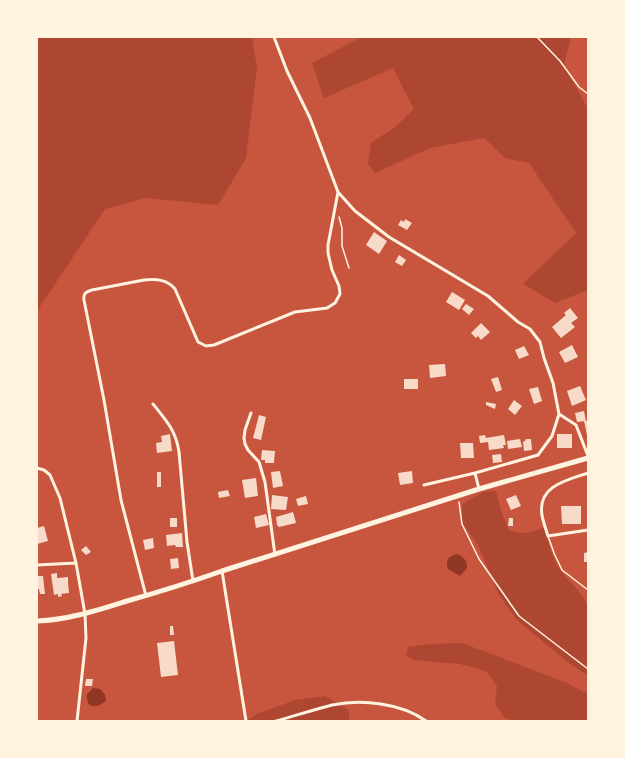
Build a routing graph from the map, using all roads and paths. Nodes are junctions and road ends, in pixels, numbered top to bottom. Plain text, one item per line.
1 (274, 37) edge
2 (537, 37) edge
3 (588, 94) edge
4 (338, 192) junction
5 (335, 207) junction
6 (349, 268) dead end
7 (153, 404) dead end
8 (251, 413) dead end
9 (559, 414) junction
10 (588, 457) edge
11 (37, 468) edge
12 (588, 472) edge
13 (475, 473) junction
14 (424, 485) dead end
15 (479, 489) junction
16 (459, 496) junction
17 (588, 530) edge
18 (548, 536) junction
19 (275, 555) junction
20 (76, 563) junction
21 (37, 565) edge
22 (222, 571) junction
23 (192, 581) junction
24 (588, 590) edge
25 (146, 596) junction
26 (85, 614) junction
27 (37, 621) edge
28 (588, 669) edge
29 (77, 721) edge
30 (246, 721) edge
31 (276, 721) edge
32 (426, 721) edge

1 - 4 street
2 - 3 path
4 - 5 street
4 - 9 street
5 - 6 path
5 - 25 street
7 - 23 street
8 - 19 street
9 - 10 street
9 - 13 street
10 - 15 main road
11 - 20 street
12 - 18 street
13 - 14 street
13 - 15 street
15 - 16 main road
16 - 19 main road
16 - 28 path
17 - 18 street
18 - 24 lane
19 - 22 main road
20 - 21 street
20 - 26 street
22 - 23 main road
22 - 30 street
23 - 25 main road
25 - 26 main road
26 - 27 main road
26 - 29 street
31 - 32 street

